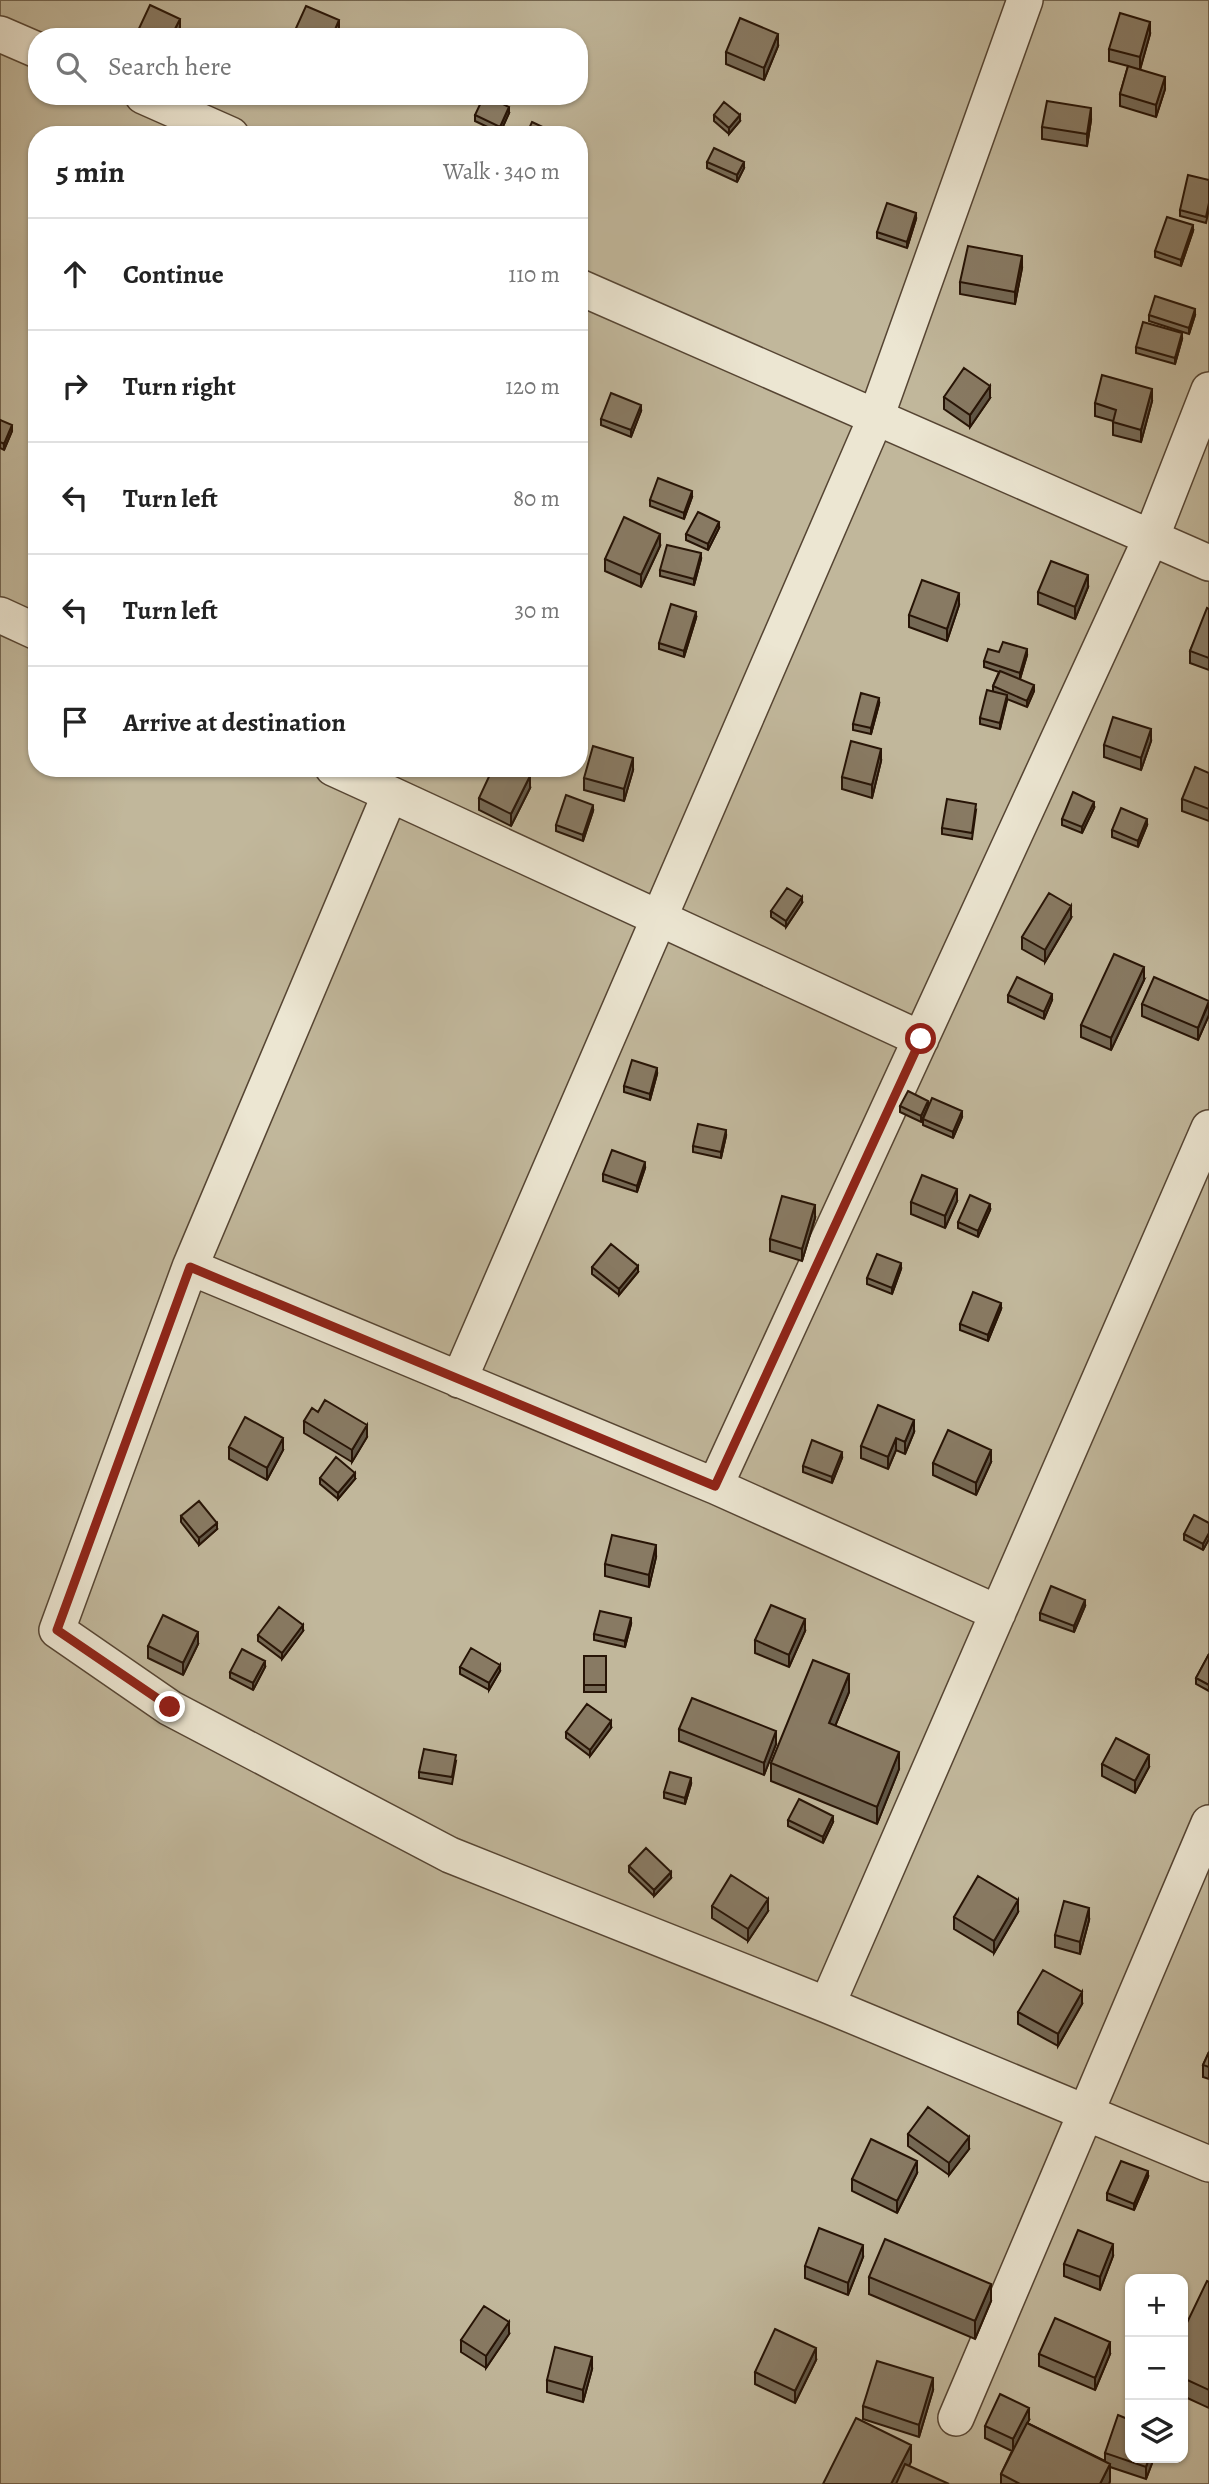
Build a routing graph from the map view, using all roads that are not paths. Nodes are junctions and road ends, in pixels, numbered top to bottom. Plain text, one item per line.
1 (1025, 0) edge
2 (0, 34) edge
3 (28, 46) edge
4 (163, 105) edge
5 (211, 126) edge
6 (588, 291) edge
7 (1209, 390) edge
8 (876, 417) junction
9 (1151, 538) junction
10 (1209, 563) edge
11 (0, 615) edge
12 (28, 628) edge
13 (353, 777) edge
14 (390, 794) junction
15 (659, 918) junction
16 (921, 1039) junction
17 (1209, 1128) edge
18 (1199, 1177) edge
19 (190, 1267) junction
20 (459, 1380) junction
21 (715, 1486) junction
22 (998, 1614) junction
23 (1209, 1823) edge
24 (827, 2005) junction
25 (1086, 2113) junction
26 (1209, 2164) edge
27 (956, 2417) dead end

1 - 8 street
2 - 3 street
4 - 5 street
6 - 8 street
7 - 9 street
8 - 9 street
8 - 15 street
9 - 10 street
9 - 16 street
11 - 12 street
13 - 14 street
14 - 15 street
14 - 19 street
15 - 16 street
15 - 20 street
16 - 21 street
17 - 18 street
18 - 22 street
19 - 20 street
19 - 24 street
20 - 21 street
21 - 22 street
22 - 24 street
23 - 25 street
24 - 25 street
25 - 26 street
25 - 27 street

